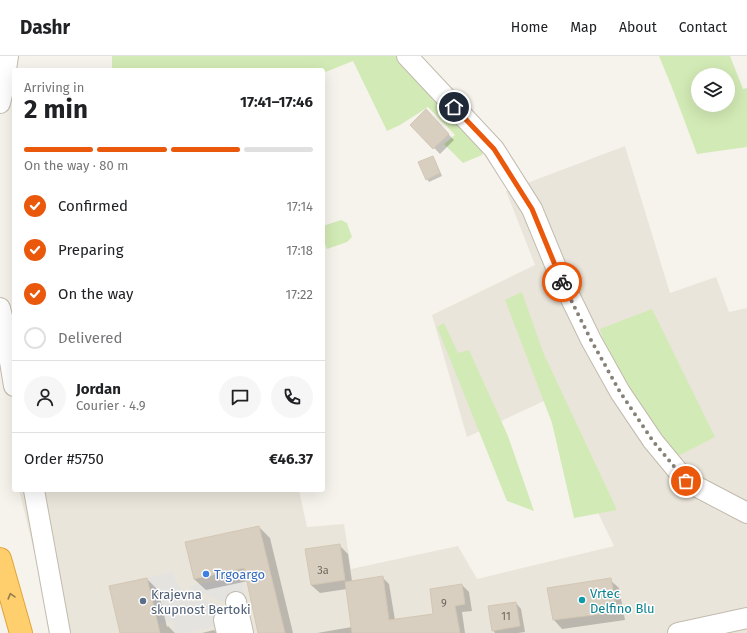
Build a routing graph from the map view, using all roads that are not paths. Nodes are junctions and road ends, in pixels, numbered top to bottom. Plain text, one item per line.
1 (8, 56) edge
2 (408, 56) edge
3 (0, 103) edge
4 (0, 308) edge
5 (12, 374) edge
6 (34, 492) edge
7 (747, 513) edge
8 (0, 560) edge
9 (236, 602) dead end
10 (747, 618) edge
11 (21, 633) edge
12 (60, 633) edge
13 (243, 633) edge
14 (678, 633) edge

1 - 3 street
2 - 7 street
4 - 5 street
6 - 12 street
11 -> 8 highway
9 - 13 street
10 - 14 street

